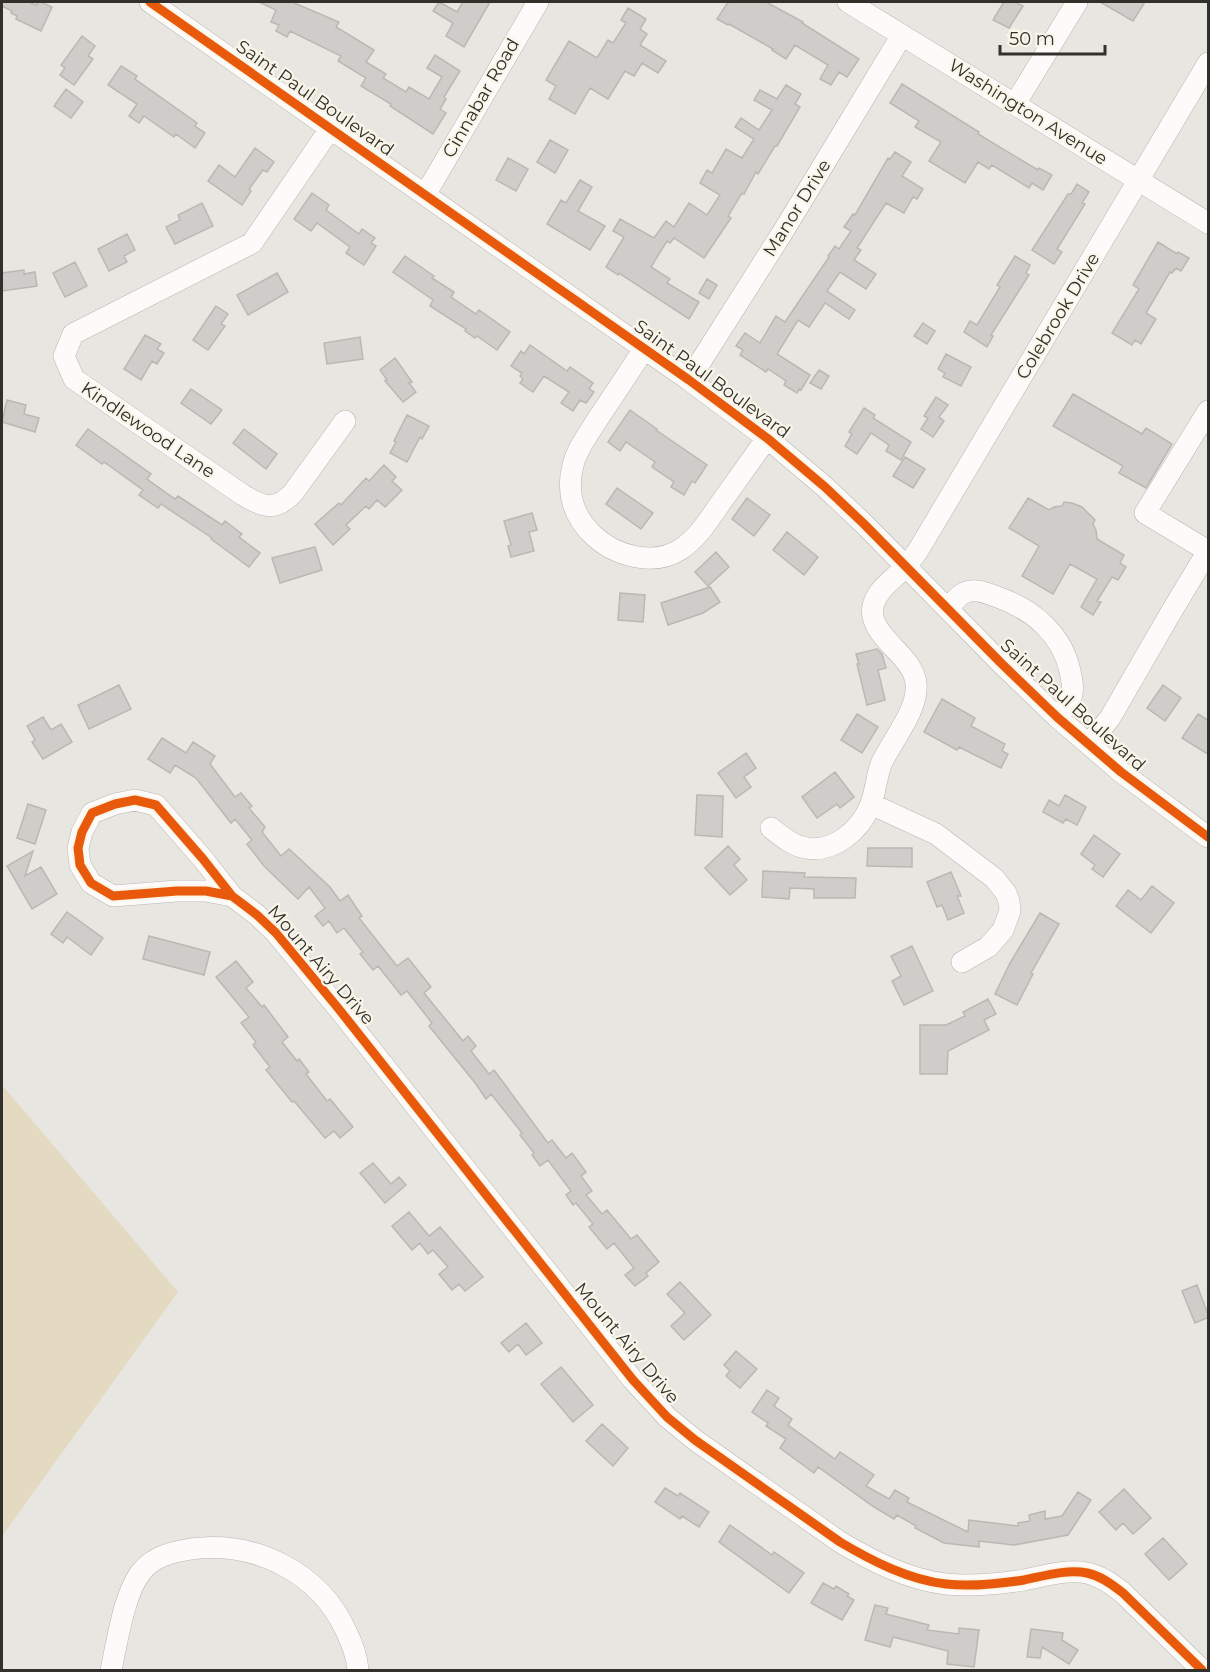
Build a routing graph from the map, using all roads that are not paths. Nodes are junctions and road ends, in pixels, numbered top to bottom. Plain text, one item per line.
1 (150, 2) edge
2 (538, 2) edge
3 (848, 2) edge
4 (1077, 2) edge
5 (902, 35) junction
6 (1209, 63) edge
7 (1015, 104) junction
8 (330, 129) junction
9 (1139, 180) junction
10 (425, 195) junction
11 (1209, 223) edge
12 (644, 349) junction
13 (689, 380) junction
14 (1209, 411) edge
15 (345, 421) dead end
16 (767, 438) junction
17 (1208, 551) edge
18 (906, 567) junction
19 (946, 608) junction
20 (1057, 717) junction
21 (1089, 744) junction
22 (871, 804) junction
23 (771, 828) dead end
24 (1209, 837) edge
25 (232, 896) junction
26 (962, 962) dead end
27 (111, 1671) edge
28 (358, 1671) edge
29 (1202, 1671) edge

1 - 8 street, Saint Paul Boulevard
2 - 10 street, Cinnabar Road
3 - 5 street, Washington Avenue
4 - 7 street
5 - 7 street, Washington Avenue
5 - 13 street, Manor Drive
6 - 9 street, Colebrook Drive
7 - 9 street, Washington Avenue
8 - 10 street, Saint Paul Boulevard
8 - 15 street, Kindlewood Lane
9 - 11 street, Washington Avenue
9 - 18 street, Colebrook Drive
10 - 12 street, Saint Paul Boulevard
12 - 13 street, Saint Paul Boulevard
12 - 16 street
13 - 16 street, Saint Paul Boulevard
14 - 17 street
16 - 18 street, Saint Paul Boulevard
17 - 21 street
18 - 19 street, Saint Paul Boulevard
18 - 22 street, Colebrook Drive
19 - 20 street, Saint Paul Boulevard
19 - 20 street
20 - 21 street, Saint Paul Boulevard
21 - 24 street, Saint Paul Boulevard
22 - 23 street, Colebrook Drive
22 - 26 street
25 - 25 street, Mount Airy Drive
25 - 29 street, Mount Airy Drive
27 - 28 street

